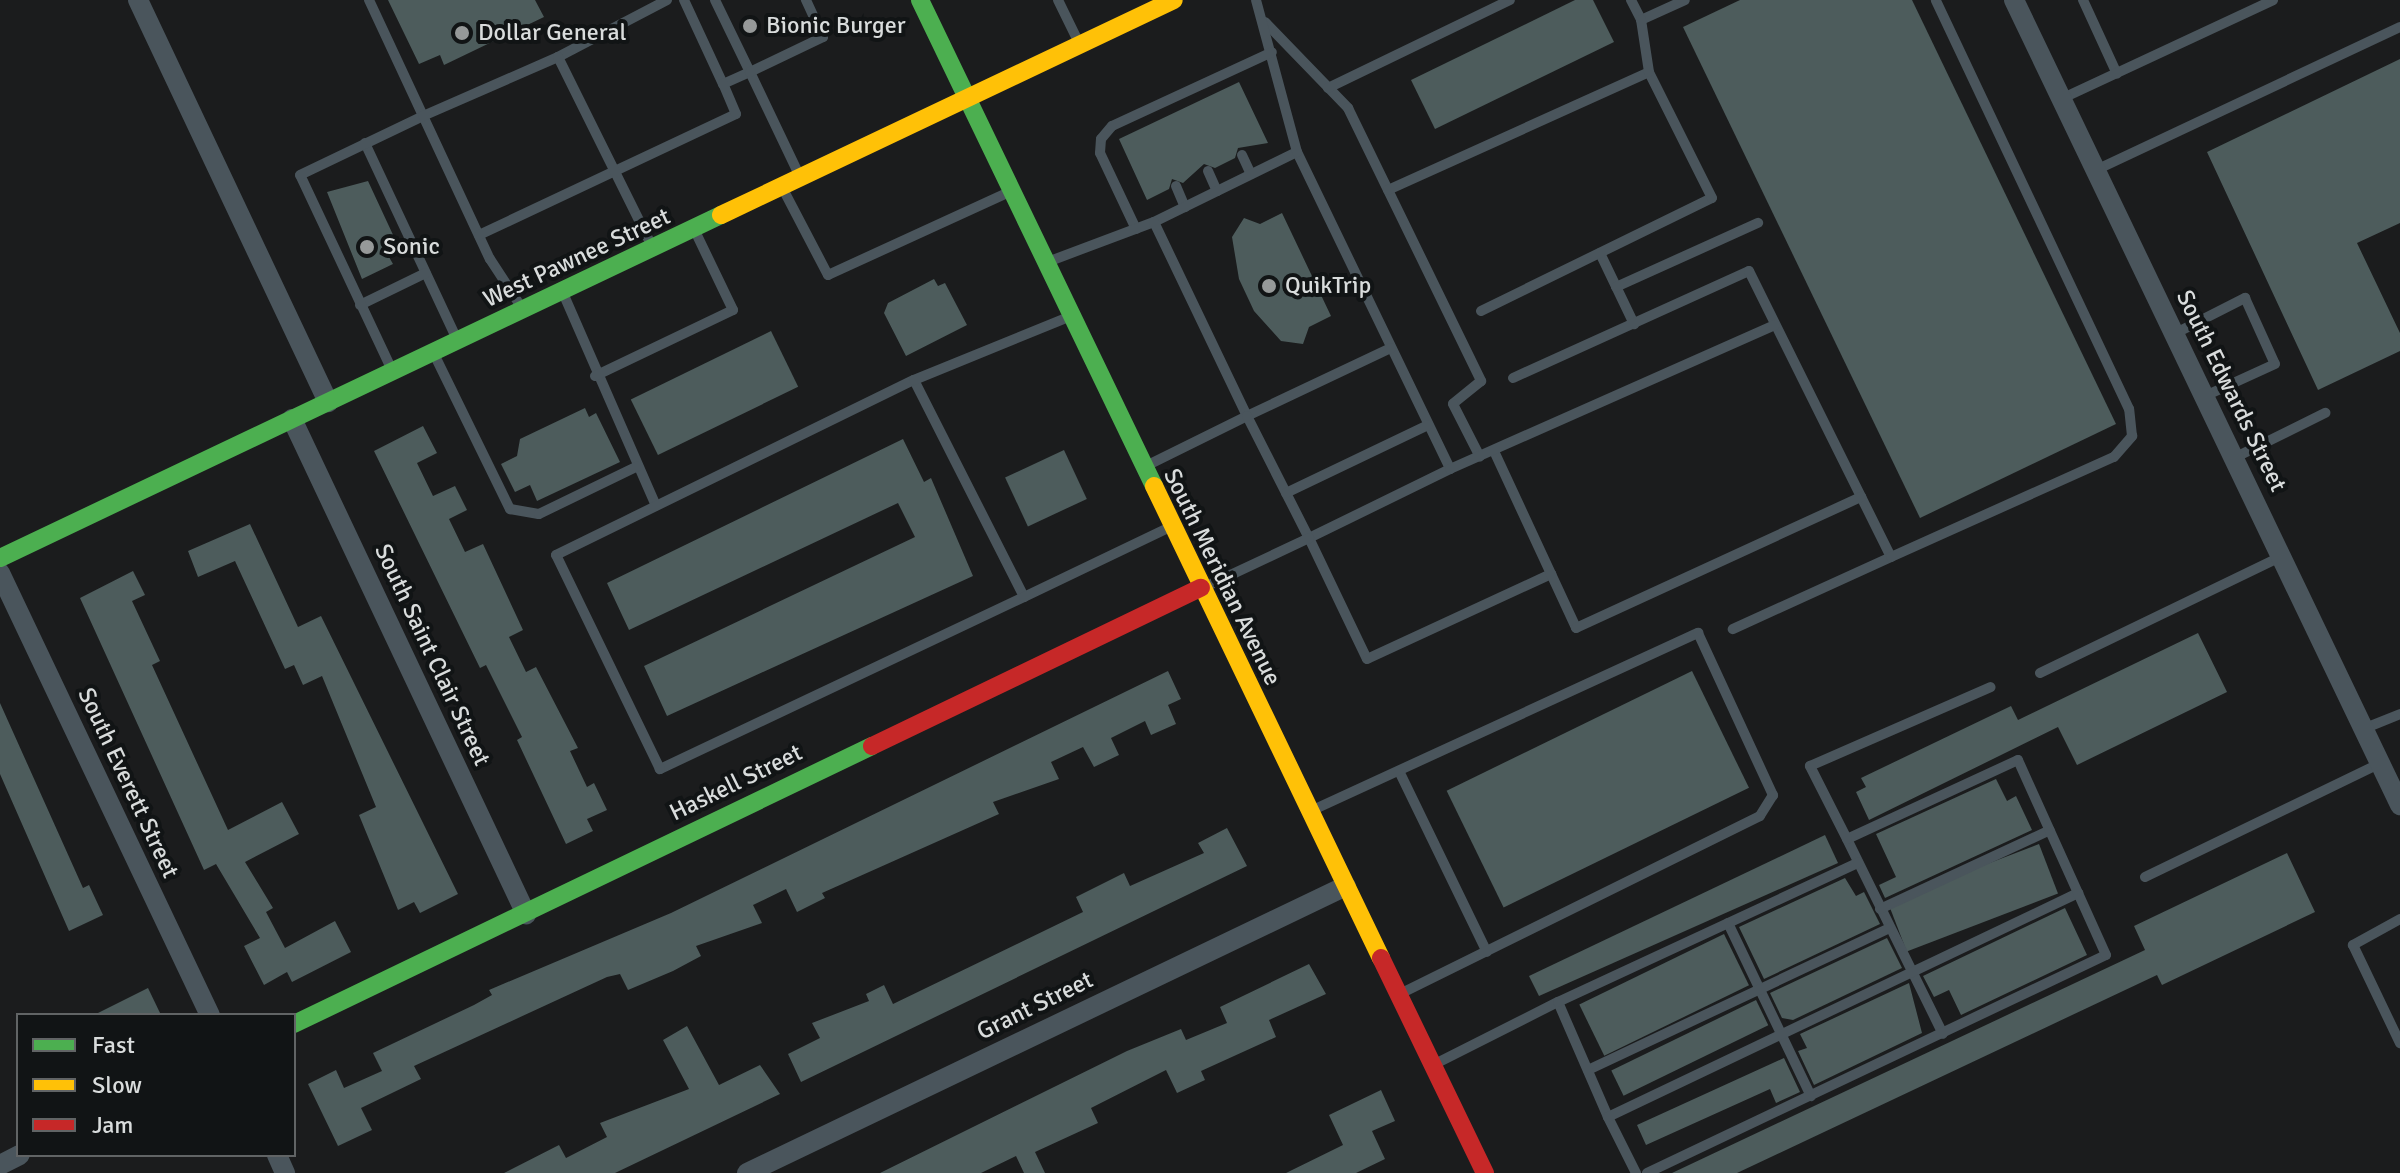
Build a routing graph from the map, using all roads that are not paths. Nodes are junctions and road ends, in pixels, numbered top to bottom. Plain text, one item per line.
1 (138, 0) edge
2 (369, 0) edge
3 (667, 0) edge
4 (684, 0) edge
5 (715, 0) edge
6 (806, 0) edge
7 (920, 0) edge
8 (1058, 0) edge
9 (1174, 0) edge
10 (1256, 0) edge
11 (1510, 0) edge
12 (1631, 0) edge
13 (1685, 0) edge
14 (1936, 0) edge
15 (2014, 0) edge
16 (2083, 0) edge
17 (2273, 0) edge
18 (1135, 8) edge
19 (1641, 20) junction
20 (1265, 22) junction
21 (2400, 27) edge
22 (1080, 45) junction
23 (1272, 52) junction
24 (558, 57) junction
25 (750, 72) junction
26 (1649, 72) junction
27 (2117, 74) junction
28 (1208, 82) junction
29 (723, 84) junction
30 (1328, 88) junction
31 (1214, 94) dead end
32 (1174, 98) junction
33 (967, 99) junction
34 (2061, 99) junction
35 (1179, 110) dead end
36 (1141, 113) junction
37 (423, 116) junction
38 (1146, 125) dead end
39 (365, 143) junction
40 (1297, 152) junction
41 (1242, 155) dead end
42 (2096, 170) junction
43 (1208, 171) dead end
44 (615, 172) junction
45 (1251, 174) junction
46 (800, 178) junction
47 (1176, 186) dead end
48 (782, 187) junction
49 (1388, 190) junction
50 (1217, 191) junction
51 (1011, 192) junction
52 (1185, 207) junction
53 (1154, 222) junction
54 (1758, 223) dead end
55 (694, 229) junction
56 (1136, 229) junction
57 (479, 235) junction
58 (653, 248) junction
59 (1600, 253) junction
60 (1045, 263) junction
61 (426, 273) junction
62 (1616, 287) junction
63 (562, 291) junction
64 (360, 305) junction
65 (523, 310) junction
66 (1481, 311) dead end
67 (1070, 316) junction
68 (1634, 324) junction
69 (1775, 325) junction
70 (2174, 334) junction
71 (457, 341) junction
72 (1391, 348) junction
73 (433, 353) junction
74 (393, 372) junction
75 (595, 376) junction
76 (1513, 378) dead end
77 (914, 380) junction
78 (2205, 396) junction
79 (328, 402) junction
80 (2325, 413) dead end
81 (1247, 416) junction
82 (292, 419) junction
83 (1428, 425) junction
84 (1494, 451) junction
85 (1480, 457) junction
86 (2234, 458) junction
87 (638, 466) junction
88 (1142, 468) junction
89 (1450, 469) junction
90 (1286, 493) junction
91 (1861, 497) junction
92 (656, 506) junction
93 (1171, 526) junction
94 (1309, 538) junction
95 (2282, 556) junction
96 (1891, 557) junction
97 (0, 558) edge
98 (0, 573) edge
99 (1551, 574) junction
100 (1201, 588) junction
101 (1024, 597) junction
102 (1733, 629) dead end
103 (2040, 673) dead end
104 (1991, 687) dead end
105 (2400, 714) edge
106 (2363, 729) junction
107 (2379, 764) junction
108 (1399, 771) junction
109 (2400, 805) edge
110 (1310, 811) junction
111 (2050, 830) junction
112 (1847, 839) junction
113 (1858, 863) junction
114 (2145, 877) dead end
115 (1346, 886) junction
116 (2078, 893) junction
117 (1880, 909) junction
118 (526, 914) junction
119 (2400, 919) edge
120 (1728, 923) junction
121 (1890, 928) junction
122 (1487, 952) junction
123 (1912, 973) junction
124 (1758, 990) junction
125 (1398, 995) junction
126 (1558, 1002) junction
127 (209, 1013) edge
128 (296, 1023) edge
129 (1943, 1034) junction
130 (1780, 1035) junction
131 (2400, 1043) edge
132 (1433, 1065) junction
133 (1588, 1070) junction
134 (1811, 1096) junction
135 (1608, 1117) junction
136 (747, 1173) edge
137 (1485, 1173) edge
138 (1636, 1173) edge
139 (1647, 1173) edge

1 - 79 street
2 - 37 lane
3 - 24 lane
4 - 29 lane
5 - 25 lane
6 - 25 lane
7 - 33 main road, South Meridian Avenue
8 - 22 lane
9 - 18 main road, West Pawnee Street
10 - 20 lane
11 - 30 lane
12 - 19 lane
13 - 19 lane
14 - 96 lane
15 - 34 street, South Edwards Street
16 - 27 lane
17 - 27 lane
18 - 22 main road, West Pawnee Street
19 - 26 lane
20 - 23 lane
20 - 30 lane
21 - 42 lane
22 - 33 main road, West Pawnee Street
23 - 28 lane
23 - 40 lane
24 - 37 lane
24 - 44 lane
25 - 29 lane
25 - 46 lane
26 - 49 lane
26 - 59 lane
27 - 34 lane
28 - 31 lane
28 - 32 lane
29 - 44 lane
30 - 49 lane
32 - 35 lane
32 - 36 lane
33 - 46 main road, West Pawnee Street
33 - 51 main road, South Meridian Avenue
34 - 42 street, South Edwards Street
36 - 38 lane
36 - 56 lane
37 - 39 lane
37 - 57 lane
39 - 61 lane
39 - 64 lane
40 - 45 lane
40 - 72 lane
41 - 45 lane
42 - 70 street, South Edwards Street
43 - 50 lane
44 - 57 lane
44 - 58 lane
45 - 50 lane
46 - 48 main road, West Pawnee Street
47 - 52 lane
48 - 51 lane
48 - 55 main road, West Pawnee Street
49 - 85 lane
50 - 52 lane
51 - 60 main road, South Meridian Avenue
52 - 53 lane
53 - 56 lane
53 - 81 lane
54 - 62 lane
55 - 58 main road, West Pawnee Street
55 - 75 lane
56 - 60 lane
57 - 65 lane
58 - 63 main road, West Pawnee Street
59 - 62 lane
59 - 66 lane
60 - 67 main road, South Meridian Avenue
61 - 64 lane
61 - 71 lane
62 - 68 lane
63 - 65 main road, West Pawnee Street
63 - 75 lane
64 - 74 lane
65 - 71 main road, West Pawnee Street
67 - 77 lane
67 - 88 main road, South Meridian Avenue
68 - 69 lane
68 - 76 lane
69 - 84 lane
69 - 91 lane
70 - 78 street, South Edwards Street
70 - 78 lane
71 - 73 main road, West Pawnee Street
72 - 81 lane
72 - 83 lane
73 - 74 main road, West Pawnee Street
73 - 87 lane
74 - 79 main road, West Pawnee Street
75 - 87 lane
77 - 92 lane
77 - 101 lane
78 - 86 street, South Edwards Street
79 - 82 main road, West Pawnee Street
80 - 86 lane
81 - 88 lane
81 - 90 lane
82 - 97 main road, West Pawnee Street
82 - 118 street, South Saint Clair Street
83 - 89 lane
83 - 90 lane
84 - 85 lane
84 - 99 lane
85 - 89 lane
86 - 95 street, South Edwards Street
87 - 92 lane
88 - 93 main road, South Meridian Avenue
89 - 94 lane
90 - 94 lane
91 - 96 lane
91 - 99 lane
92 - 101 lane
93 - 100 main road, South Meridian Avenue
93 - 101 lane
94 - 99 lane
94 - 100 lane
95 - 103 lane
95 - 106 street, South Edwards Street
96 - 102 lane
98 - 127 street, South Everett Street
100 - 110 main road, South Meridian Avenue
100 - 118 main road, Haskell Street
104 - 112 lane
105 - 106 lane
106 - 107 street, South Edwards Street
107 - 109 street, South Edwards Street
107 - 114 lane
108 - 110 lane
108 - 122 lane
108 - 122 lane
110 - 115 main road, South Meridian Avenue
111 - 112 lane
111 - 116 lane
111 - 117 lane
112 - 113 lane
113 - 117 lane
113 - 120 lane
115 - 125 main road, South Meridian Avenue
115 - 136 street, Grant Street
116 - 123 lane
116 - 129 lane
117 - 121 lane
118 - 128 main road, Haskell Street
119 - 131 lane
120 - 124 lane
120 - 126 lane
121 - 123 lane
121 - 124 lane
122 - 125 lane
123 - 129 lane
123 - 130 lane
124 - 130 lane
124 - 133 lane
125 - 132 main road, South Meridian Avenue
126 - 132 lane
126 - 133 lane
129 - 134 lane
130 - 134 lane
130 - 135 lane
132 - 137 main road, South Meridian Avenue
133 - 135 lane
134 - 139 lane
135 - 138 lane

